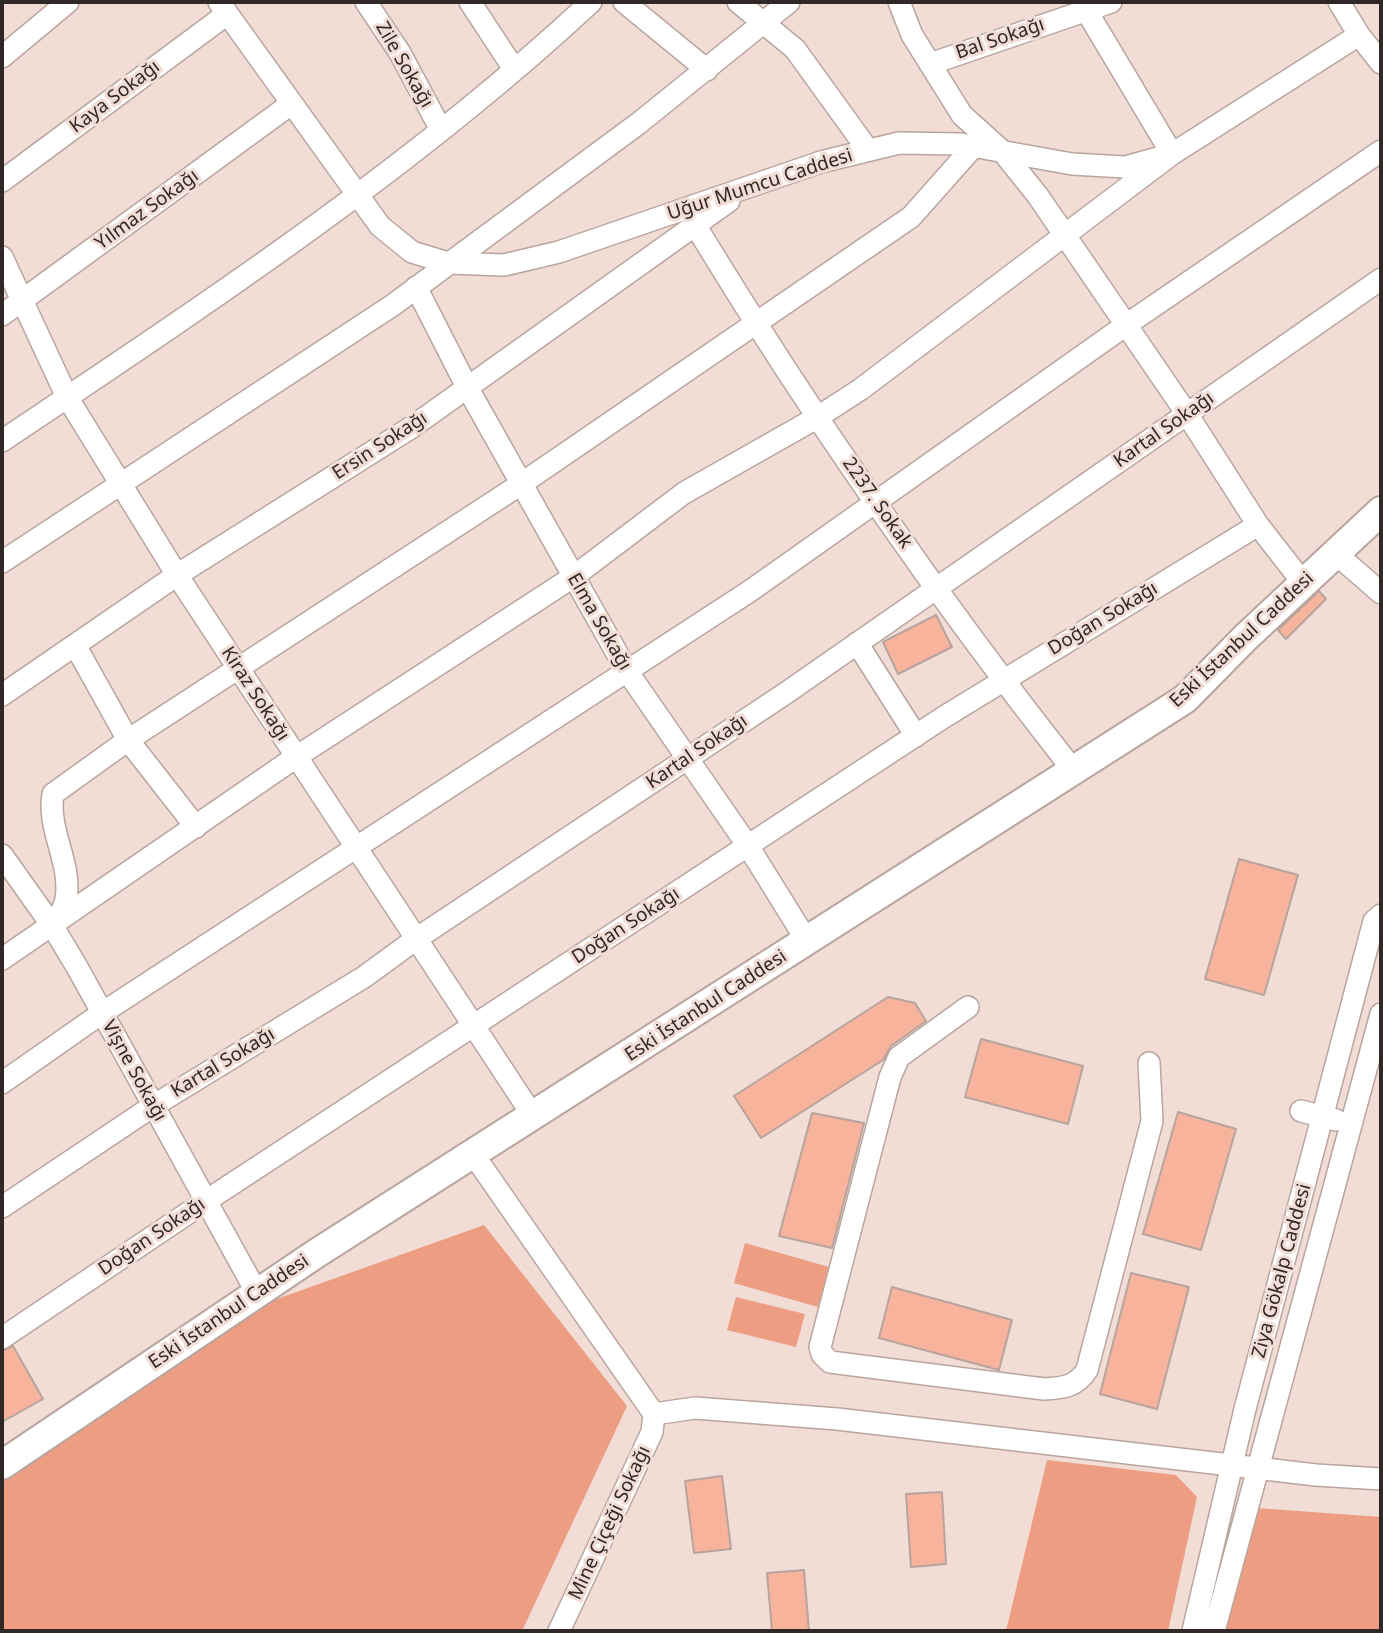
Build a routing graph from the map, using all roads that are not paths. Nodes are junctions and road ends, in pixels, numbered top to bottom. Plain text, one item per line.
1 (68, 2) edge
2 (366, 2) edge
3 (470, 2) edge
4 (591, 2) edge
5 (624, 2) edge
6 (738, 2) edge
7 (789, 2) edge
8 (899, 2) edge
9 (1111, 2) edge
10 (1339, 2) edge
11 (223, 8) edge
12 (1086, 10) junction
13 (765, 22) junction
14 (1359, 35) junction
15 (2, 57) edge
16 (1381, 63) edge
17 (930, 64) junction
18 (514, 69) junction
19 (707, 70) junction
20 (291, 104) junction
21 (440, 128) junction
22 (974, 146) junction
23 (868, 150) junction
24 (1002, 151) junction
25 (1381, 151) edge
26 (1172, 154) junction
27 (2, 181) edge
28 (750, 186) junction
29 (356, 194) junction
30 (695, 225) junction
31 (1066, 236) junction
32 (2, 257) edge
33 (448, 263) junction
34 (1381, 279) edge
35 (416, 287) junction
36 (23, 301) junction
37 (2, 315) edge
38 (1126, 325) junction
39 (756, 326) junction
40 (467, 387) junction
41 (67, 397) junction
42 (1187, 414) junction
43 (818, 417) junction
44 (2, 441) edge
45 (521, 484) junction
46 (122, 486) junction
47 (876, 502) junction
48 (1381, 511) edge
49 (1258, 524) junction
50 (1335, 553) junction
51 (2, 562) edge
52 (177, 575) junction
53 (573, 577) junction
54 (1304, 584) junction
55 (936, 588) junction
56 (1381, 593) edge
57 (857, 643) junction
58 (75, 645) junction
59 (239, 671) junction
60 (627, 671) junction
61 (1002, 680) junction
62 (2, 695) edge
63 (916, 736) junction
64 (128, 740) junction
65 (296, 757) junction
66 (688, 757) junction
67 (1073, 770) junction
68 (196, 827) junction
69 (748, 846) junction
70 (356, 848) junction
71 (2, 855) edge
72 (1381, 915) edge
73 (53, 927) junction
74 (416, 939) junction
75 (807, 941) junction
76 (2, 959) edge
77 (968, 1007) dead end
78 (102, 1013) junction
79 (1381, 1014) edge
80 (474, 1027) junction
81 (1149, 1063) dead end
82 (2, 1083) edge
83 (153, 1106) junction
84 (1301, 1111) dead end
85 (533, 1116) junction
86 (1322, 1117) junction
87 (1351, 1125) junction
88 (473, 1154) junction
89 (206, 1200) junction
90 (2, 1207) edge
91 (257, 1293) junction
92 (2, 1338) edge
93 (654, 1414) junction
94 (2, 1464) edge
95 (1232, 1464) junction
96 (1258, 1466) junction
97 (1381, 1479) edge
98 (559, 1631) edge
99 (1193, 1631) edge
100 (1214, 1631) edge

1 - 15 street
2 - 21 street, Zile Sokağı
3 - 18 street
4 - 18 street
5 - 19 street
6 - 13 street
7 - 13 street
8 - 17 street
9 - 12 street, Bal Sokağı
10 - 14 street
11 - 20 street, Uğur Mumcu Caddesi
11 - 27 street, Kaya Sokağı
12 - 17 street, Bal Sokağı
12 - 26 street
13 - 19 street
13 - 23 street
14 - 16 street
14 - 26 street, Uğur Mumcu Caddesi
17 - 24 street
18 - 21 street
19 - 33 street
20 - 29 street, Uğur Mumcu Caddesi
20 - 36 street, Yılmaz Sokağı
21 - 29 street
22 - 23 street, Uğur Mumcu Caddesi
22 - 24 street, Uğur Mumcu Caddesi
22 - 39 street
23 - 28 street, Uğur Mumcu Caddesi
24 - 26 street, Uğur Mumcu Caddesi
24 - 31 street
25 - 38 street
26 - 31 street
28 - 30 street, Ersin Sokağı
28 - 33 street, Uğur Mumcu Caddesi
29 - 33 street, Uğur Mumcu Caddesi
29 - 41 street
30 - 39 street, 2237. Sokak
30 - 40 street, Ersin Sokağı
31 - 38 street
31 - 43 street
32 - 36 street, Kiraz Sokağı
33 - 35 street
34 - 42 street, Kartal Sokağı
35 - 40 street, Elma Sokağı
35 - 46 street
36 - 37 street, Yılmaz Sokağı
36 - 41 street, Kiraz Sokağı
38 - 42 street
38 - 47 street
39 - 43 street, 2237. Sokak
39 - 45 street
40 - 45 street, Elma Sokağı
40 - 52 street, Ersin Sokağı
41 - 44 street
41 - 46 street, Kiraz Sokağı
42 - 49 street
42 - 55 street, Kartal Sokağı
43 - 47 street, 2237. Sokak
43 - 53 street
45 - 53 street, Elma Sokağı
45 - 59 street
46 - 51 street
46 - 52 street, Kiraz Sokağı
47 - 55 street, 2237. Sokak
47 - 60 street
48 - 50 main road, Eski İstanbul Caddesi
49 - 54 street
49 - 61 street, Doğan Sokağı
50 - 54 main road, Eski İstanbul Caddesi
50 - 56 street
52 - 58 street, Ersin Sokağı
52 - 59 street, Kiraz Sokağı
53 - 60 street, Elma Sokağı
53 - 65 street
54 - 67 main road, Eski İstanbul Caddesi
55 - 57 street, Kartal Sokağı
55 - 61 street, 2237. Sokak
57 - 63 street
57 - 66 street, Kartal Sokağı
58 - 62 street, Ersin Sokağı
58 - 64 street
59 - 64 street
59 - 65 street, Kiraz Sokağı
60 - 66 street, Elma Sokağı
60 - 70 street
61 - 63 street, Doğan Sokağı
61 - 67 street, 2237. Sokak
63 - 69 street, Doğan Sokağı
64 - 68 street
64 - 73 street
65 - 68 street
65 - 70 street, Kiraz Sokağı
66 - 69 street, Elma Sokağı
66 - 74 street, Kartal Sokağı
67 - 75 main road, Eski İstanbul Caddesi
68 - 73 street
69 - 75 street, Elma Sokağı
69 - 80 street, Doğan Sokağı
70 - 74 street, Kiraz Sokağı
70 - 78 street
71 - 73 street, Vişne Sokağı
72 - 86 street, Ziya Gökalp Caddesi
73 - 76 street
73 - 78 street, Vişne Sokağı
74 - 80 street, Kiraz Sokağı
74 - 83 street, Kartal Sokağı
75 - 85 main road, Eski İstanbul Caddesi
77 - 81 street
78 - 82 street
78 - 83 street, Vişne Sokağı
79 - 87 street, Ziya Gökalp Caddesi
80 - 85 street, Kiraz Sokağı
80 - 89 street, Doğan Sokağı
83 - 89 street, Vişne Sokağı
83 - 90 street, Kartal Sokağı
84 - 86 street
85 - 88 main road, Eski İstanbul Caddesi
86 - 87 street
86 - 95 street, Ziya Gökalp Caddesi
87 - 96 street, Ziya Gökalp Caddesi
88 - 91 main road, Eski İstanbul Caddesi
88 - 93 street
89 - 91 street, Vişne Sokağı
89 - 92 street, Doğan Sokağı
91 - 94 main road, Eski İstanbul Caddesi
93 - 95 street
93 - 98 street, Mine Çiçeği Sokağı
95 - 96 street
95 - 99 street, Ziya Gökalp Caddesi
96 - 97 street
96 - 100 street, Ziya Gökalp Caddesi

